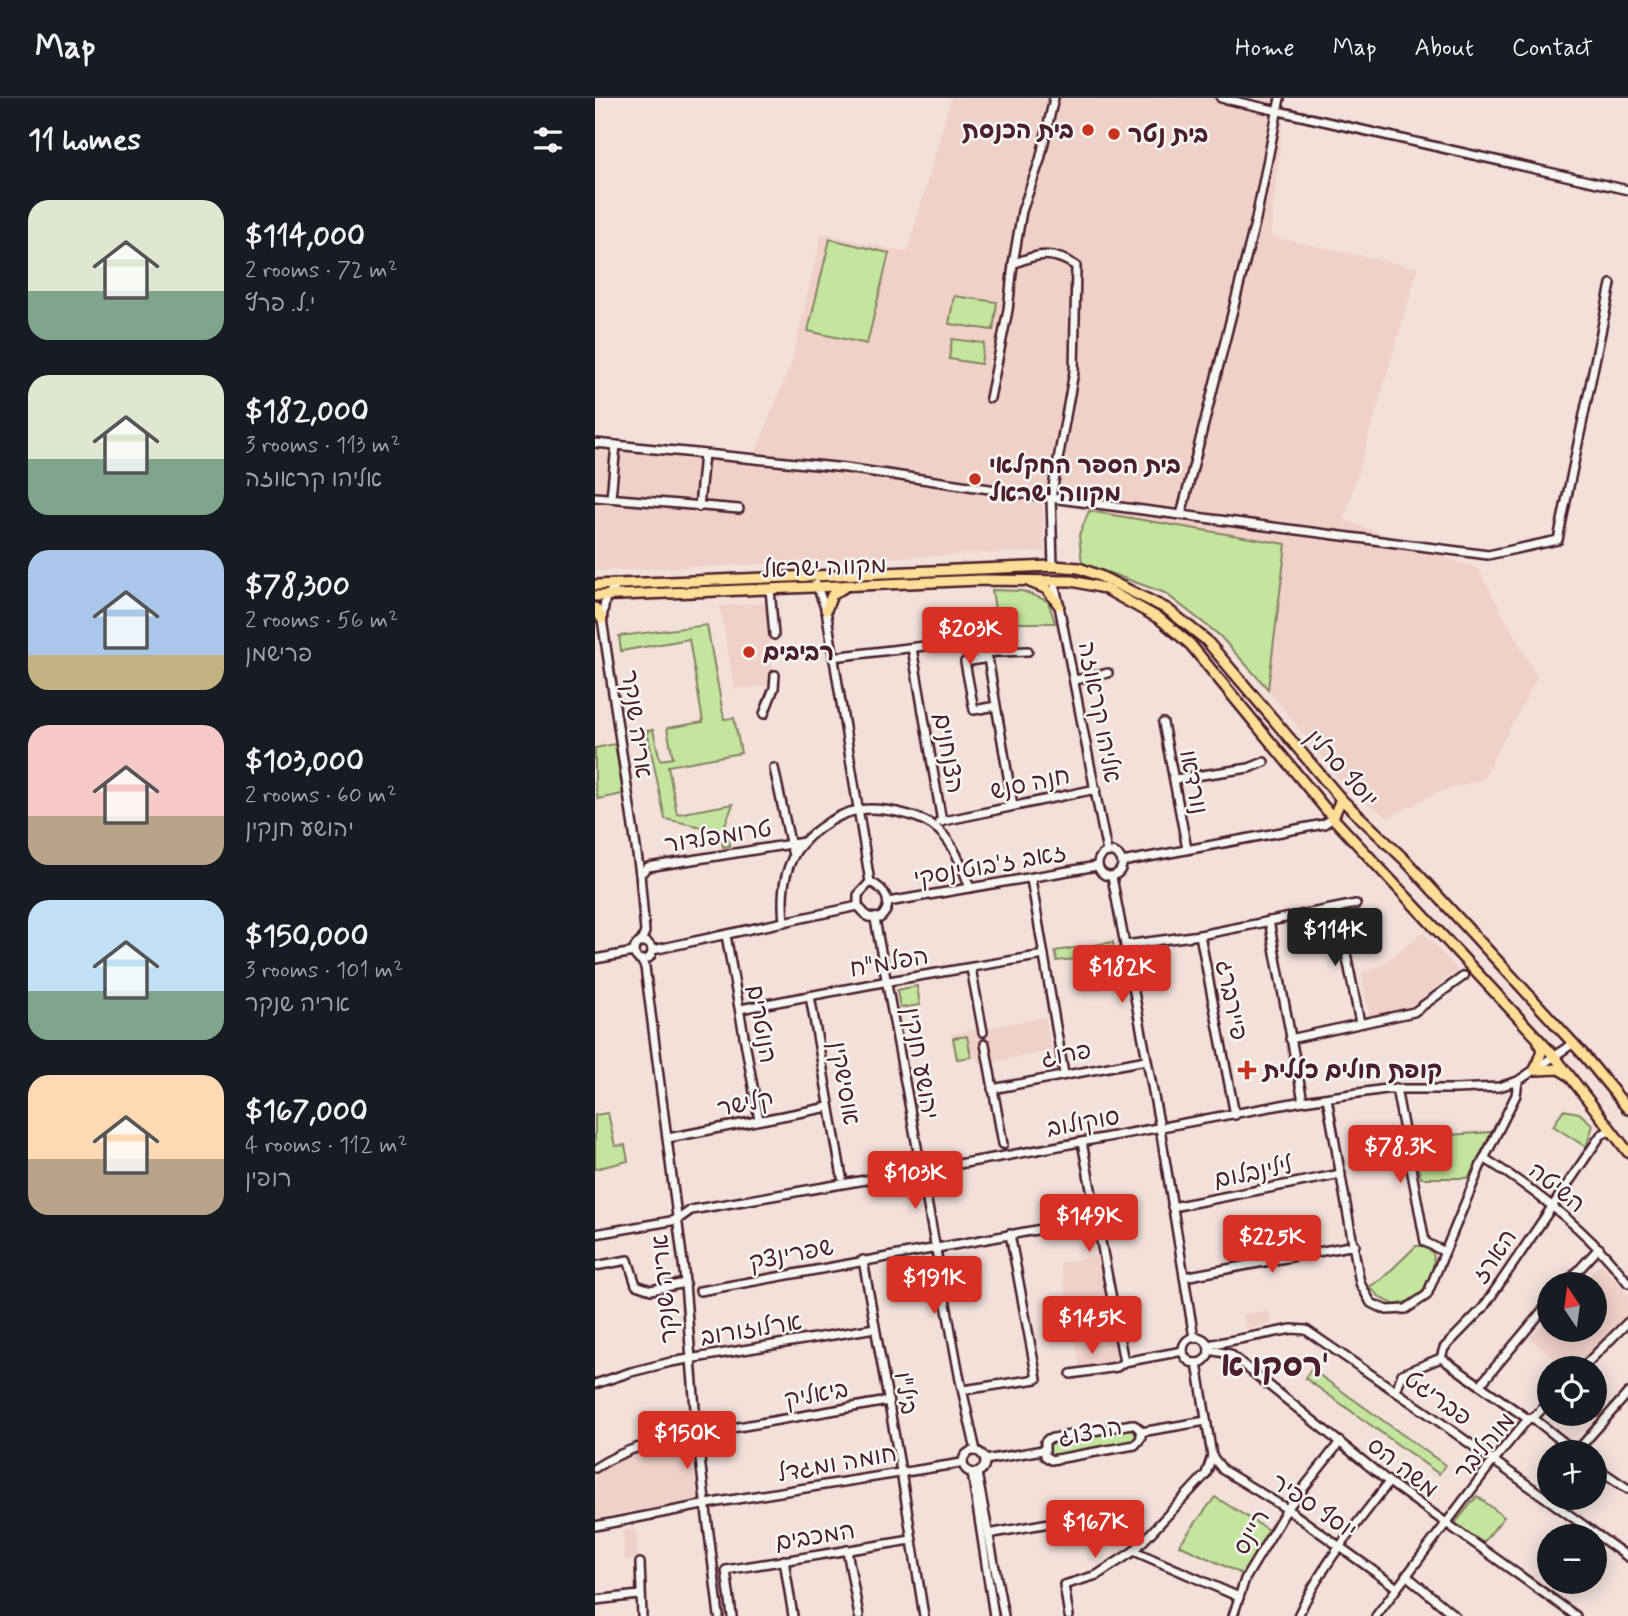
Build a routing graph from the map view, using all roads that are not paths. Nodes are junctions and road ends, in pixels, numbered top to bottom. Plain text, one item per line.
1 (1054, 98) edge
2 (1221, 98) edge
3 (1280, 98) edge
4 (1278, 111) junction
5 (1628, 190) edge
6 (1013, 264) junction
7 (1611, 284) dead end
8 (990, 398) dead end
9 (595, 443) edge
10 (616, 445) junction
11 (704, 454) junction
12 (595, 497) edge
13 (611, 498) junction
14 (1051, 498) junction
15 (699, 507) junction
16 (739, 509) dead end
17 (1181, 515) junction
18 (1053, 566) junction
19 (806, 575) junction
20 (1025, 580) junction
21 (1055, 580) junction
22 (618, 584) junction
23 (595, 585) edge
24 (848, 585) junction
25 (818, 586) junction
26 (770, 589) junction
27 (595, 596) edge
28 (606, 596) junction
29 (1059, 605) junction
30 (595, 608) edge
31 (826, 610) junction
32 (602, 619) junction
33 (773, 635) dead end
34 (912, 648) junction
35 (1028, 650) dead end
36 (833, 657) junction
37 (1108, 673) dead end
38 (775, 675) dead end
39 (1076, 680) junction
40 (996, 706) junction
41 (764, 714) dead end
42 (1163, 723) dead end
43 (1264, 762) dead end
44 (774, 768) dead end
45 (1175, 779) junction
46 (1096, 789) junction
47 (1341, 799) junction
48 (1013, 806) junction
49 (859, 810) junction
50 (1333, 818) junction
51 (942, 822) junction
52 (931, 824) junction
53 (1324, 824) junction
54 (1345, 831) junction
55 (805, 842) junction
56 (789, 844) junction
57 (1187, 849) junction
58 (1107, 852) junction
59 (793, 856) junction
60 (1122, 862) junction
61 (1097, 866) junction
62 (640, 874) junction
63 (1112, 877) junction
64 (1031, 879) junction
65 (870, 882) junction
66 (970, 888) junction
67 (888, 902) junction
68 (1356, 904) dead end
69 (857, 906) junction
70 (1337, 908) junction
71 (875, 919) junction
72 (1269, 921) junction
73 (784, 922) junction
74 (726, 935) junction
75 (1200, 935) junction
76 (641, 942) junction
77 (1125, 945) junction
78 (653, 950) junction
79 (634, 952) junction
80 (1044, 955) junction
81 (595, 959) edge
82 (641, 960) junction
83 (971, 968) junction
84 (1464, 976) dead end
85 (887, 981) junction
86 (810, 996) junction
87 (740, 1009) junction
88 (1360, 1023) junction
89 (983, 1032) dead end
90 (1535, 1035) junction
91 (1290, 1039) junction
92 (985, 1044) dead end
93 (1572, 1044) junction
94 (1555, 1057) junction
95 (1146, 1060) junction
96 (1535, 1070) junction
97 (1064, 1074) junction
98 (1569, 1074) junction
99 (1518, 1081) junction
100 (1396, 1088) junction
101 (992, 1089) junction
102 (1327, 1098) junction
103 (1303, 1101) junction
104 (829, 1107) junction
105 (1628, 1110) edge
106 (1235, 1115) junction
107 (759, 1120) junction
108 (1160, 1128) junction
109 (1616, 1134) junction
110 (668, 1138) junction
111 (1082, 1142) junction
112 (1003, 1144) dead end
113 (1628, 1152) edge
114 (1484, 1158) junction
115 (921, 1171) junction
116 (1341, 1174) junction
117 (842, 1177) dead end
118 (1551, 1206) junction
119 (1172, 1207) junction
120 (1097, 1219) junction
121 (677, 1220) junction
122 (595, 1234) edge
123 (1010, 1234) junction
124 (1355, 1245) junction
125 (936, 1247) junction
126 (1599, 1248) junction
127 (1443, 1251) junction
128 (863, 1260) junction
129 (595, 1266) edge
130 (1577, 1272) edge
131 (1184, 1277) junction
132 (685, 1283) junction
133 (1628, 1283) edge
134 (700, 1291) dead end
135 (1537, 1317) edge
136 (1628, 1322) edge
137 (875, 1328) junction
138 (1193, 1338) junction
139 (1230, 1340) junction
140 (1209, 1348) junction
141 (1183, 1351) junction
142 (1230, 1354) junction
143 (1594, 1356) edge
144 (1441, 1358) junction
145 (690, 1359) junction
146 (1124, 1362) junction
147 (1197, 1363) junction
148 (1071, 1374) dead end
149 (960, 1380) junction
150 (595, 1384) edge
151 (1481, 1384) junction
152 (963, 1390) junction
153 (1396, 1391) junction
154 (1628, 1393) edge
155 (888, 1401) junction
156 (1537, 1413) edge
157 (1530, 1419) junction
158 (1206, 1420) junction
159 (709, 1432) dead end
160 (1141, 1432) junction
161 (697, 1434) junction
162 (1559, 1440) edge
163 (1587, 1440) edge
164 (1340, 1442) junction
165 (1044, 1450) junction
166 (973, 1451) junction
167 (1212, 1456) junction
168 (985, 1460) junction
169 (1494, 1460) junction
170 (962, 1463) junction
171 (595, 1468) edge
172 (1223, 1470) junction
173 (901, 1471) junction
174 (975, 1473) junction
175 (1206, 1474) junction
176 (1607, 1474) edge
177 (1389, 1482) junction
178 (1628, 1489) edge
179 (705, 1505) junction
180 (1287, 1509) junction
181 (1099, 1514) dead end
182 (1446, 1525) junction
183 (595, 1526) edge
184 (988, 1534) junction
185 (911, 1540) junction
186 (1339, 1547) junction
187 (847, 1550) junction
188 (1134, 1551) junction
189 (1628, 1557) edge
190 (784, 1560) junction
191 (640, 1563) dead end
192 (1406, 1575) junction
193 (1397, 1587) junction
194 (639, 1595) junction
195 (1239, 1597) junction
196 (595, 1600) edge
197 (642, 1616) edge
198 (719, 1616) edge
199 (732, 1616) edge
200 (793, 1616) edge
201 (859, 1616) edge
202 (924, 1616) edge
203 (994, 1616) edge
204 (1004, 1616) edge
205 (1069, 1616) edge
206 (1233, 1616) edge
207 (1298, 1616) edge
208 (1375, 1616) edge
209 (1455, 1616) edge
210 (1576, 1616) edge

1 - 6 street
2 - 4 street
3 - 4 street
4 - 5 street
4 - 17 street
6 - 8 street
6 - 14 street
7 - 17 street
9 - 10 street
10 - 11 street
10 - 13 street
11 - 14 street
11 - 15 street
12 - 13 street
13 - 15 street
14 - 17 street
14 - 18 street
15 - 16 street
18 - 19 main road, מקווה ישראל
18 - 21 main road
18 - 47 main road, יוסף סרלין
19 - 22 main road, מקווה ישראל
19 - 25 street
20 - 21 main road, מקווה ישראל
20 - 24 main road, מקווה ישראל
20 - 29 main road
21 - 29 street, אליהו קראוזה
21 - 50 main road, יוסף סרלין
22 - 23 main road, מקווה ישראל
22 - 28 street
24 - 25 main road, מקווה ישראל
24 - 31 main road
25 - 26 main road, מקווה ישראל
25 - 31 street
26 - 28 main road, מקווה ישראל
26 - 33 street
27 - 28 main road, מקווה ישראל
28 - 32 street, אריה שנקר
29 - 39 street, אליהו קראוזה
30 - 32 main road
31 - 36 street
32 - 62 street, אריה שנקר
34 - 35 street
34 - 36 street
34 - 51 street, הצנחנים
36 - 49 street
37 - 39 street
38 - 41 street
39 - 46 street, אליהו קראוזה
40 - 40 street
40 - 48 street
42 - 45 street, נורדאו
43 - 45 street
44 - 56 street
45 - 57 street, נורדאו
46 - 48 street, חנה סנש
46 - 58 street, אליהו קראוזה
47 - 50 main road
47 - 93 main road, יוסף סרלין
48 - 51 street, חנה סנש
49 - 52 street
49 - 55 street
49 - 65 street
50 - 53 street
50 - 54 main road, יוסף סרלין
51 - 52 street, חנה סנש
52 - 66 street
53 - 54 street
53 - 57 street
54 - 90 main road, יוסף סרלין
55 - 56 street, טרומפלדור
55 - 59 street
56 - 59 street
56 - 62 street, טרומפלדור
57 - 60 street
58 - 60 street
58 - 61 street
59 - 73 street
60 - 63 street
61 - 63 street
61 - 64 street, זאב ז'בוטינסקי
62 - 76 street, אריה שנקר
63 - 77 street
64 - 66 street, זאב ז'בוטינסקי
64 - 80 street
65 - 67 street
65 - 69 street
66 - 67 street, זאב ז'בוטינסקי
67 - 71 street
68 - 70 street
69 - 71 street
69 - 73 street
70 - 72 street
70 - 88 street
71 - 85 street, יהושע חנקין
72 - 75 street
72 - 91 street
73 - 74 street
74 - 78 street
74 - 87 street, הנוטרים
75 - 77 street
75 - 106 street, פיירברג
76 - 78 street
76 - 79 street
77 - 95 street
78 - 82 street
79 - 81 street
79 - 82 street
80 - 83 street, הפלמ"ח
80 - 97 street
82 - 110 street, אריה שנקר
83 - 85 street, הפלמ"ח
83 - 89 street
84 - 88 street
85 - 86 street, הפלמ"ח
85 - 115 street, יהושע חנקין
86 - 87 street, הפלמ"ח
86 - 104 street, אוסישקין
87 - 107 street, הנוטרים
88 - 91 street
90 - 94 main road, יוסף סרלין
90 - 96 main road
91 - 103 street
92 - 101 street
93 - 94 street, סוקולוב
93 - 105 main road, יוסף סרלין
94 - 96 street, סוקולוב
94 - 98 main road, יוסף סרלין
95 - 97 street, פרוג
95 - 108 street
96 - 98 main road
96 - 99 street, סוקולוב
97 - 101 street, פרוג
98 - 109 main road, יוסף סרלין
99 - 100 street, סוקולוב
99 - 114 street
100 - 102 street, סוקולוב
100 - 127 street
101 - 112 street
102 - 103 street, סוקולוב
102 - 116 street
103 - 106 street, סוקולוב
104 - 107 street, קלישר
104 - 117 street, אוסישקין
106 - 108 street, סוקולוב
107 - 110 street, קלישר
108 - 111 street, סוקולוב
108 - 119 street
109 - 113 main road, יוסף סרלין
109 - 118 street, הארז
110 - 121 street, אריה שנקר
111 - 115 street, סוקולוב
111 - 120 street
114 - 118 street, השיטה
114 - 127 street
115 - 121 street, סוקולוב
115 - 125 street, יהושע חנקין
116 - 119 street, לילינבלום
116 - 124 street
118 - 126 street, השיטה
118 - 144 street, הארז
119 - 131 street
120 - 123 street, שפרינצק
120 - 146 street
121 - 122 street, סוקולוב
121 - 132 street, אריה שנקר
123 - 125 street, שפרינצק
123 - 152 street
124 - 127 street
124 - 131 street
125 - 128 street, שפרינצק
125 - 149 street, יהושע חנקין
126 - 130 street
126 - 133 street, השיטה
128 - 134 street, שפרינצק
128 - 137 street, ביל"ו
129 - 132 street
131 - 138 street
132 - 145 street, אריה שנקר
135 - 151 street
136 - 143 street
137 - 145 street, ארלוזורוב
137 - 155 street, ביל"ו
138 - 140 street
138 - 141 street
139 - 140 street, פבריגט
139 - 142 street
139 - 153 street, פבריגט
140 - 142 street, משה הס
140 - 147 street
141 - 146 street
141 - 147 street
142 - 164 street, משה הס
144 - 151 street
144 - 153 street
145 - 150 street, ארלוזורוב
145 - 161 street, אריה שנקר
146 - 148 street
147 - 158 street
149 - 152 street, יהושע חנקין
149 - 166 street, יהושע חנקין
151 - 157 street
152 - 166 street, יהושע חנקין
153 - 169 street, פבריגט
154 - 163 street
155 - 159 street, ביאליק
155 - 173 street, ביל"ו
156 - 157 street, מוהליבר
157 - 162 street
157 - 169 street, מוהליבר
158 - 160 street, הרצוג
158 - 167 street
160 - 165 street, הרצוג
160 - 165 street, הרצוג
161 - 171 street
161 - 179 street, אריה שנקר
164 - 177 street, משה הס
164 - 180 street, ריינס
165 - 168 street, הרצוג
166 - 168 street
166 - 170 street
167 - 172 street, יוסף ספיר
167 - 175 street
168 - 174 street
169 - 182 street, מוהליבר
169 - 189 street, פבריגט
170 - 173 street, חומה ומגדל
170 - 174 street
172 - 175 street
172 - 180 street, יוסף ספיר
173 - 179 street, חומה ומגדל
173 - 185 street, ביל"ו
174 - 184 street
174 - 203 street
175 - 188 street
176 - 178 street
177 - 182 street, משה הס
177 - 186 street
179 - 183 street, חומה ומגדל
179 - 198 street, אריה שנקר
180 - 186 street, יוסף ספיר
180 - 195 street, ריינס
181 - 184 street
182 - 192 street, מוהליבר
182 - 210 street, משה הס
184 - 204 street
185 - 187 street, המכבים
185 - 202 street, ביל"ו
186 - 193 street, יוסף ספיר
186 - 207 street
187 - 190 street, המכבים
187 - 201 street
188 - 195 street
188 - 205 street
190 - 199 street, המכבים
190 - 200 street
191 - 194 street
192 - 193 street, מוהליבר
192 - 209 street
193 - 208 street, מוהליבר
194 - 196 street
194 - 197 street
195 - 206 street, ריינס

